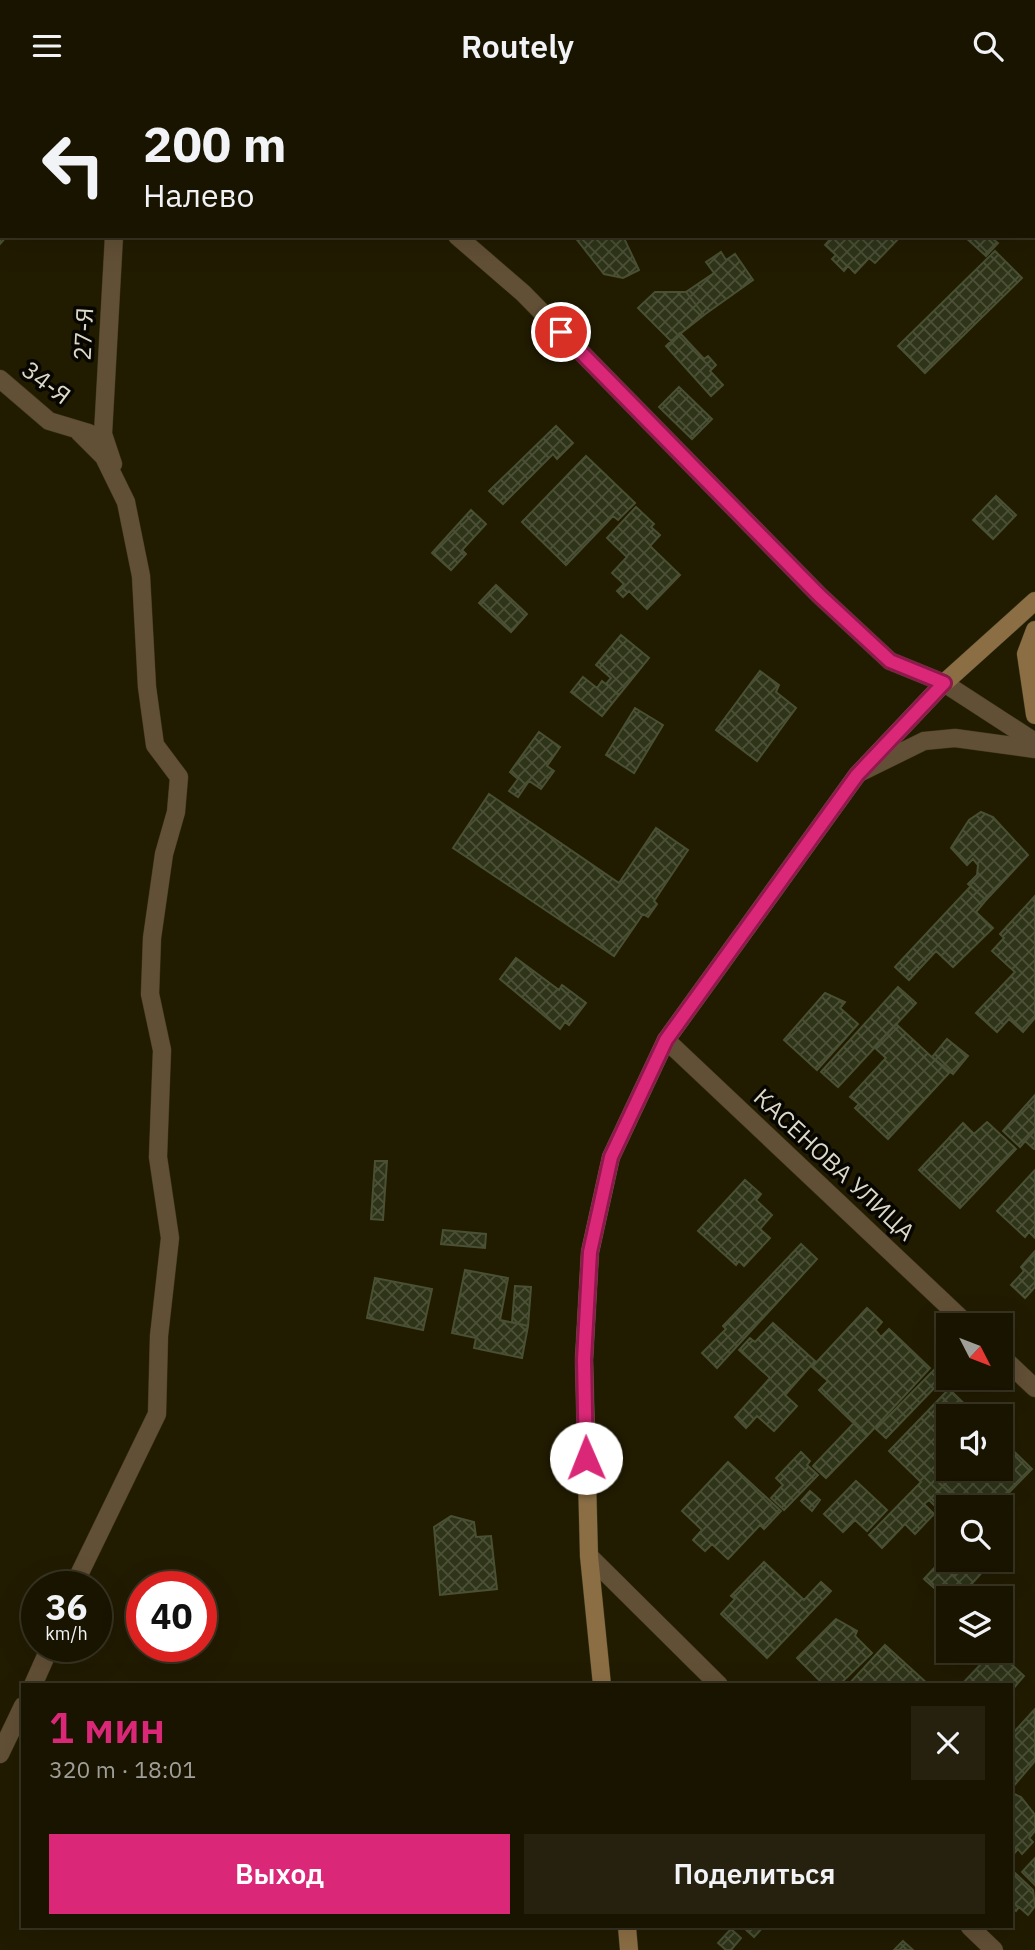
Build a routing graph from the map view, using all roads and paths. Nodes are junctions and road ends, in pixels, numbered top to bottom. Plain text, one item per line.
1 (114, 238) edge
2 (459, 238) edge
3 (0, 379) edge
4 (79, 432) junction
5 (103, 434) junction
6 (116, 481) junction
7 (1035, 601) edge
8 (1035, 630) edge
9 (944, 683) junction
10 (1035, 715) edge
11 (1035, 742) edge
12 (1035, 749) edge
13 (857, 775) junction
14 (666, 1040) junction
15 (955, 1313) edge
16 (1013, 1367) edge
17 (1035, 1388) edge
18 (589, 1556) junction
19 (82, 1571) edge
20 (43, 1662) edge
21 (34, 1683) edge
22 (602, 1683) edge
23 (717, 1683) edge
24 (21, 1710) edge
25 (0, 1754) edge
26 (627, 1928) edge
27 (971, 1928) edge
28 (629, 1950) edge
29 (994, 1950) edge

1 - 5 street, 27-Я
2 - 9 street
3 - 4 street, 34-Я
4 - 5 street, 34-Я
4 - 6 street
5 - 6 street
6 - 19 street
7 - 9 street
8 - 10 street
9 - 11 street
9 - 13 street
12 - 13 street
13 - 14 street
14 - 15 street, КАСЕНОВА УЛИЦА
14 - 18 street
16 - 17 street
18 - 22 street
18 - 23 street
20 - 21 street
24 - 25 street
26 - 28 street
27 - 29 street

